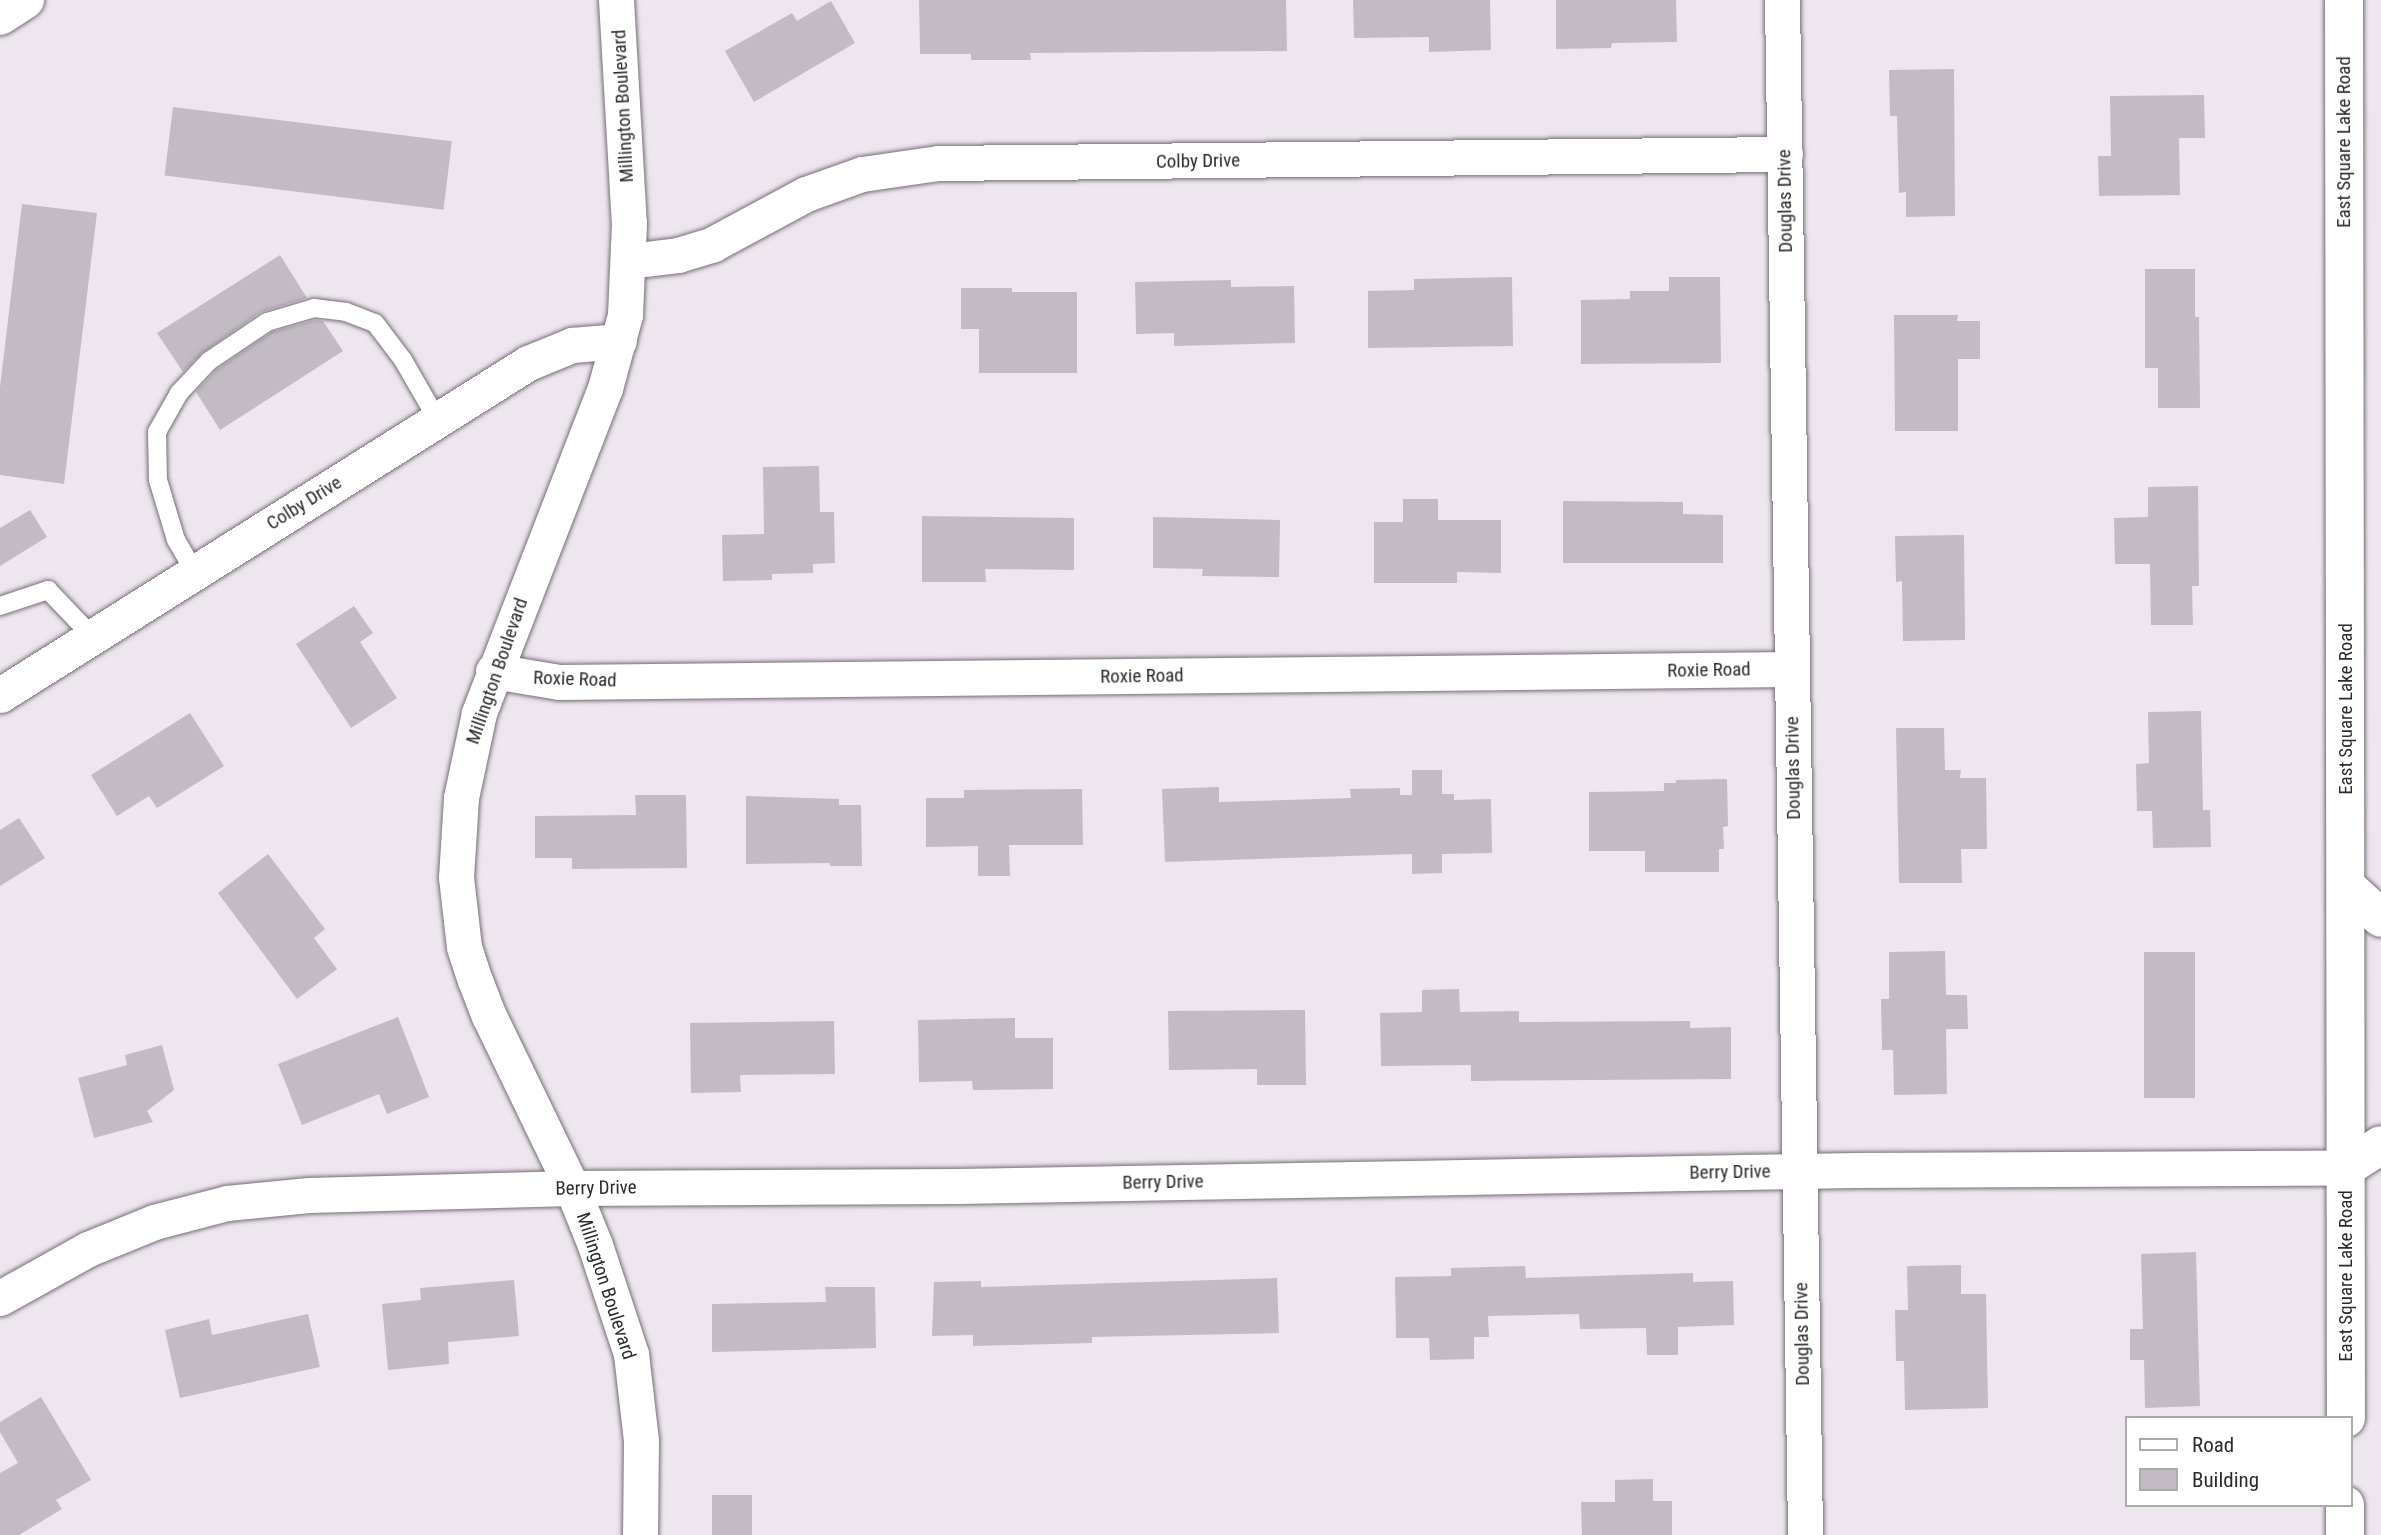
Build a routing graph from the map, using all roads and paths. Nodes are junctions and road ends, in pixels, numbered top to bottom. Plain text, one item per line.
1 (25, 0) edge
2 (616, 0) edge
3 (1782, 0) edge
4 (2344, 0) edge
5 (0, 16) edge
6 (1785, 154) junction
7 (629, 261) junction
8 (620, 341) junction
9 (437, 419) junction
10 (194, 571) junction
11 (0, 606) edge
12 (92, 636) junction
13 (1792, 669) junction
14 (493, 671) junction
15 (0, 695) edge
16 (2346, 886) junction
17 (2381, 918) edge
18 (2381, 1145) edge
19 (2347, 1167) junction
20 (1799, 1171) junction
21 (572, 1188) junction
22 (0, 1298) edge
23 (2346, 1416) edge
24 (2345, 1507) edge
25 (640, 1535) edge
26 (1805, 1535) edge
27 (2345, 1535) edge

1 - 5 main road
2 - 7 street, Millington Boulevard
3 - 6 street, Douglas Drive
4 - 16 main road, East Square Lake Road
6 - 7 street, Colby Drive
6 - 13 street, Douglas Drive
7 - 8 street, Millington Boulevard
8 - 9 street, Colby Drive
8 - 14 street, Millington Boulevard
9 - 10 street, Colby Drive
9 - 10 lane
10 - 12 street, Colby Drive
11 - 12 lane
12 - 15 street, Colby Drive
13 - 14 street, Roxie Road
13 - 20 street, Douglas Drive
14 - 21 street, Millington Boulevard
16 - 17 main road
16 - 19 main road, East Square Lake Road
18 - 19 main road
19 - 20 street, Berry Drive
19 - 23 main road, East Square Lake Road
20 - 21 street, Berry Drive
20 - 26 street, Douglas Drive
21 - 22 street, Berry Drive
21 - 25 street, Millington Boulevard
24 - 27 main road

